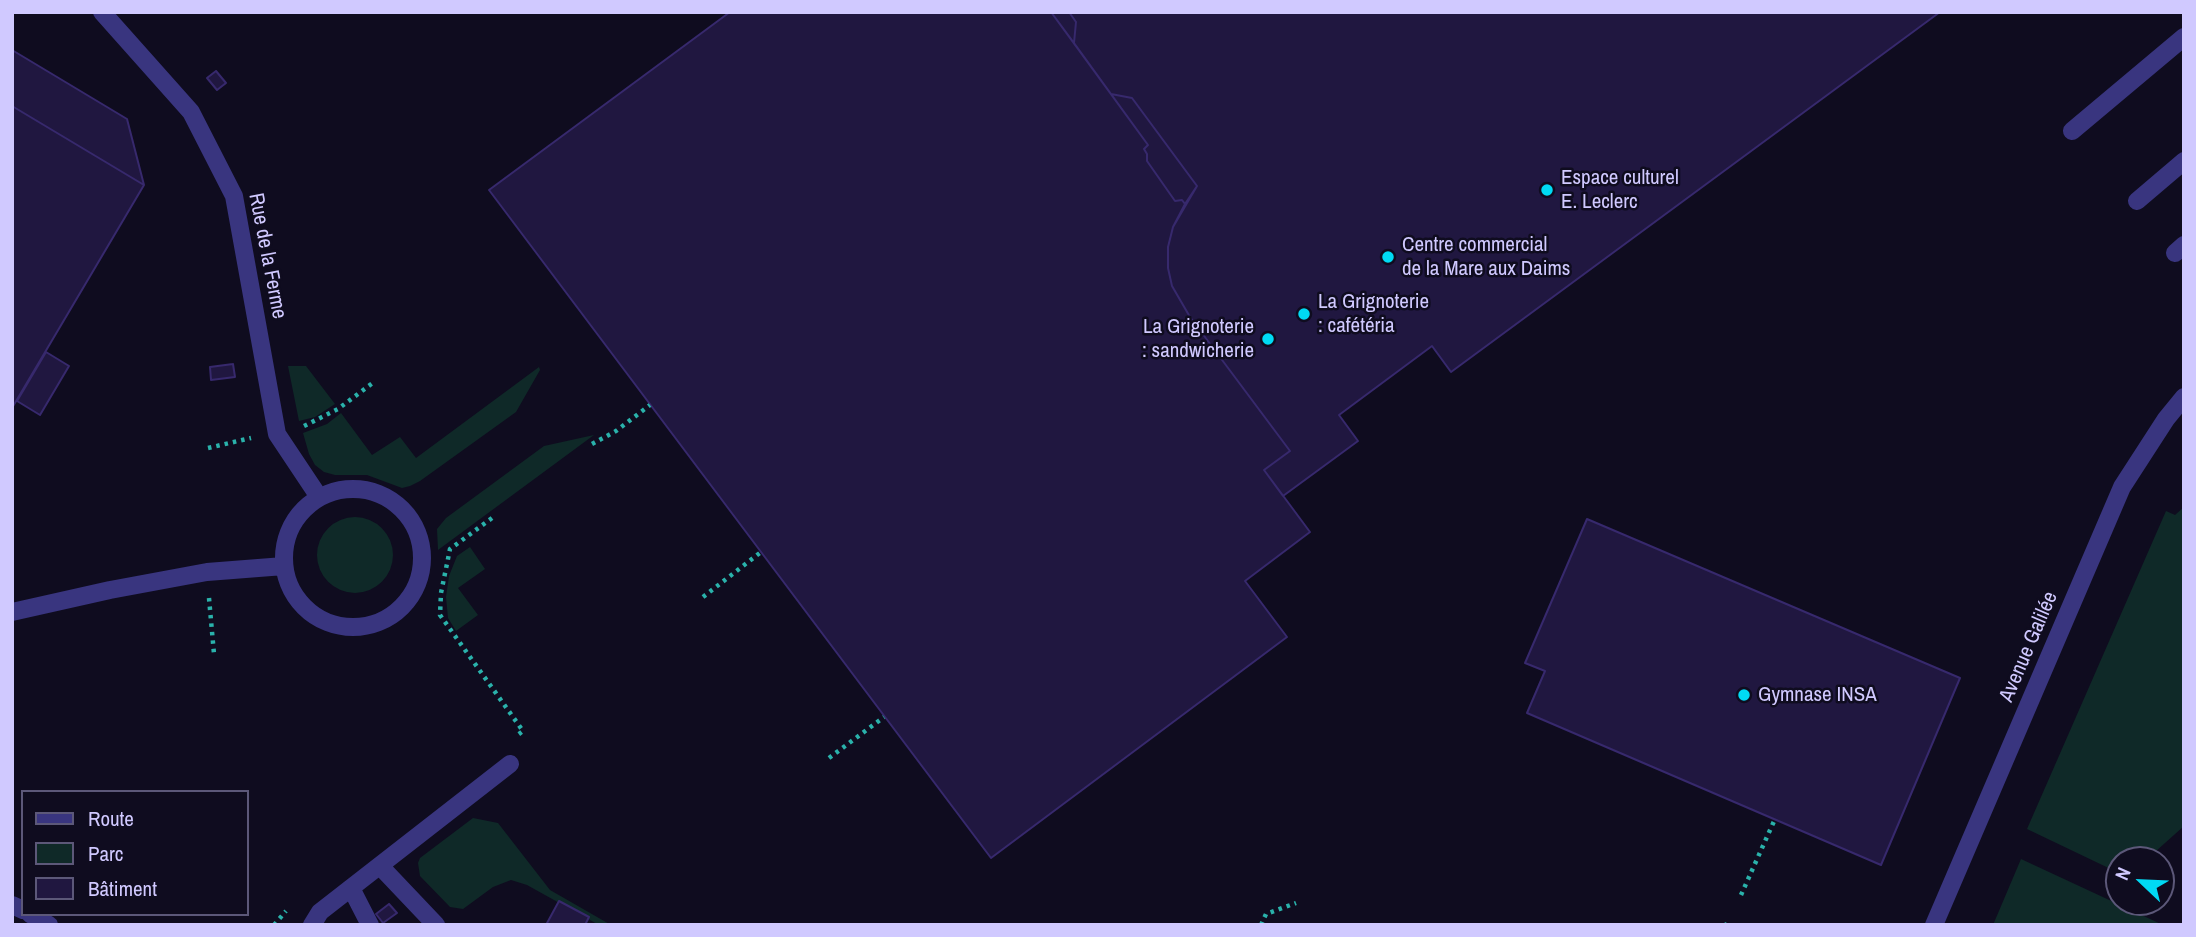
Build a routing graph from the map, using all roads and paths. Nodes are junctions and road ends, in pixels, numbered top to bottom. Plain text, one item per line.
1 (102, 12) edge
2 (2184, 37) edge
3 (2072, 131) dead end
4 (2184, 161) edge
5 (2137, 201) dead end
6 (2184, 397) edge
7 (650, 405) dead end
8 (592, 444) dead end
9 (319, 497) junction
10 (492, 518) dead end
11 (761, 552) dead end
12 (284, 566) junction
13 (703, 597) dead end
14 (12, 612) edge
15 (884, 717) dead end
16 (507, 743) dead end
17 (829, 758) dead end
18 (510, 764) dead end
19 (1775, 819) dead end
20 (380, 866) junction
21 (351, 888) junction
22 (1741, 895) dead end
23 (293, 903) dead end
24 (1296, 903) dead end
25 (33, 916) edge
26 (49, 925) edge
27 (274, 925) edge
28 (312, 925) edge
29 (370, 925) edge
30 (436, 925) edge
31 (1261, 925) edge
32 (1934, 925) edge

1 - 9 street, Rue de la Ferme
2 - 3 street
4 - 5 street
6 - 32 street, Avenue Galilée
7 - 8 path
9 - 12 street
9 - 12 street
10 - 16 path
11 - 13 path
12 - 14 street
15 - 17 path
18 - 20 street
19 - 22 path
20 - 21 street
20 - 30 street
21 - 28 street
21 - 29 street
23 - 27 path
24 - 31 path
25 - 26 street

